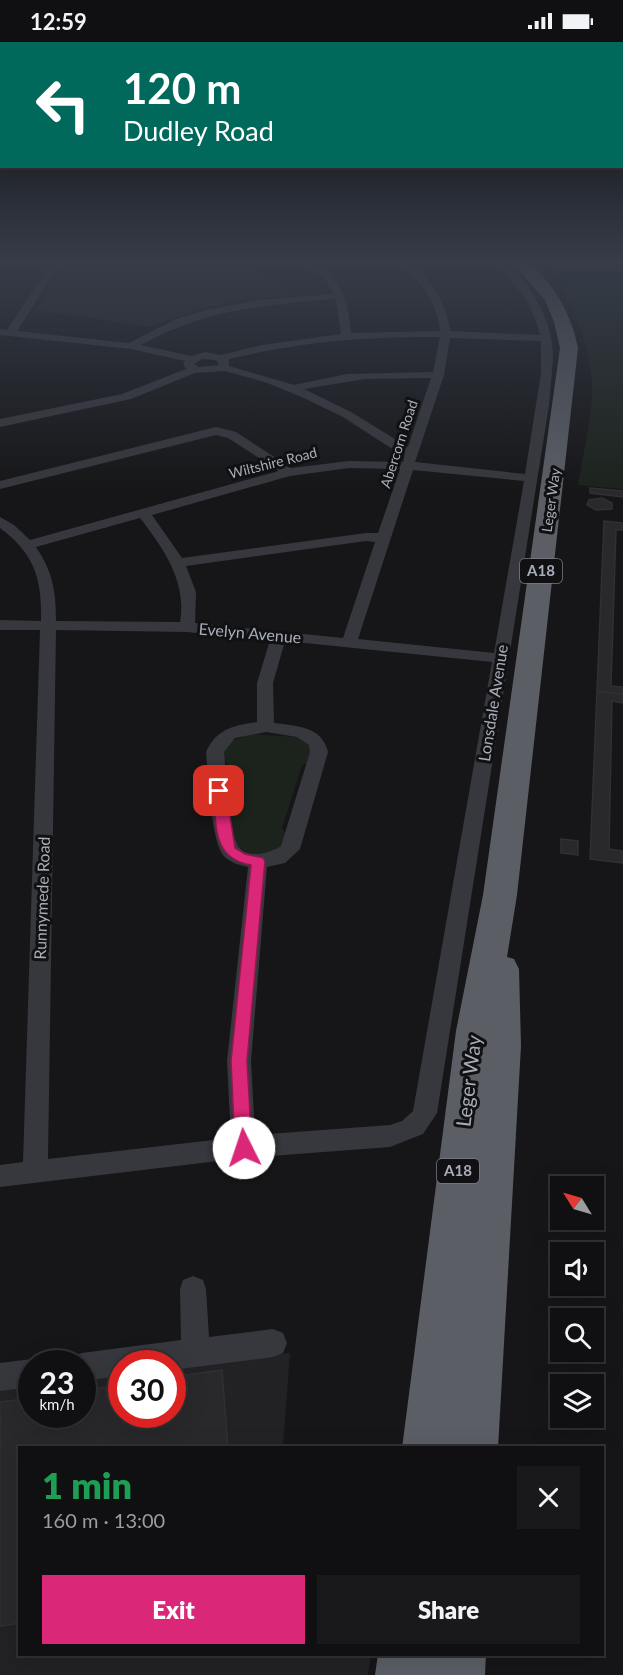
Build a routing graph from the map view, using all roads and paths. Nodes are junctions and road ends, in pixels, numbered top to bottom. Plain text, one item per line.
1 (61, 338) edge
2 (143, 338) edge
3 (314, 338) edge
4 (444, 338) edge
5 (546, 338) edge
6 (567, 338) edge
7 (131, 346) junction
8 (221, 363) junction
9 (192, 364) junction
10 (438, 375) junction
11 (293, 389) junction
12 (0, 423) edge
13 (408, 428) junction
14 (375, 431) junction
15 (412, 452) junction
16 (408, 466) junction
17 (289, 472) junction
18 (531, 478) junction
19 (0, 484) edge
20 (143, 513) junction
21 (0, 521) edge
22 (385, 538) junction
23 (29, 545) junction
24 (178, 563) junction
25 (0, 625) edge
26 (48, 626) junction
27 (187, 627) junction
28 (279, 635) junction
29 (349, 642) junction
30 (500, 658) junction
31 (266, 728) junction
32 (258, 861) junction
33 (500, 895) junction
34 (244, 1148) junction
35 (35, 1171) junction
36 (0, 1176) edge
37 (193, 1289) dead end
38 (273, 1343) dead end
39 (196, 1353) junction
40 (96, 1365) edge
41 (18, 1375) edge
42 (0, 1377) edge
43 (427, 1446) edge
44 (473, 1446) edge
45 (406, 1656) edge
46 (458, 1656) edge
47 (404, 1675) edge
48 (456, 1675) edge

1 - 7 street
2 - 7 street
3 - 8 street
4 - 10 street, Abercorn Road
5 - 18 street, Lonsdale Avenue
6 - 33 highway, Leger Way / A18
7 - 9 street
8 - 9 street
8 - 11 street
9 - 12 street
10 - 11 street
10 - 13 street, Abercorn Road
11 - 14 street
13 - 14 street
13 - 15 street, Abercorn Road
14 - 15 street
15 - 16 street, Abercorn Road
16 - 17 street, Wiltshire Road
16 - 18 street, Wiltshire Road
16 - 22 street, Abercorn Road
17 - 19 street
17 - 20 street, Wiltshire Road
18 - 30 street, Lonsdale Avenue
20 - 23 street, Wiltshire Road
20 - 24 street
21 - 23 street, Runnymede Road
22 - 24 street
22 - 29 street, Abercorn Road
23 - 26 street, Runnymede Road
24 - 27 street
25 - 26 street, Evelyn Avenue
26 - 27 street, Evelyn Avenue
26 - 35 street, Runnymede Road
27 - 28 street, Evelyn Avenue
28 - 29 street, Evelyn Avenue
28 - 31 street
29 - 30 street, Evelyn Avenue
30 - 34 street, Lonsdale Avenue
31 - 32 street
31 - 32 street
32 - 34 street
33 - 43 highway, Leger Way / A18
33 - 44 highway, Leger Way / A18
34 - 35 street, Lonsdale Avenue
35 - 36 street, Lonsdale Avenue
37 - 39 street
38 - 39 street
39 - 40 street
41 - 42 street
45 - 47 highway
46 - 48 highway

